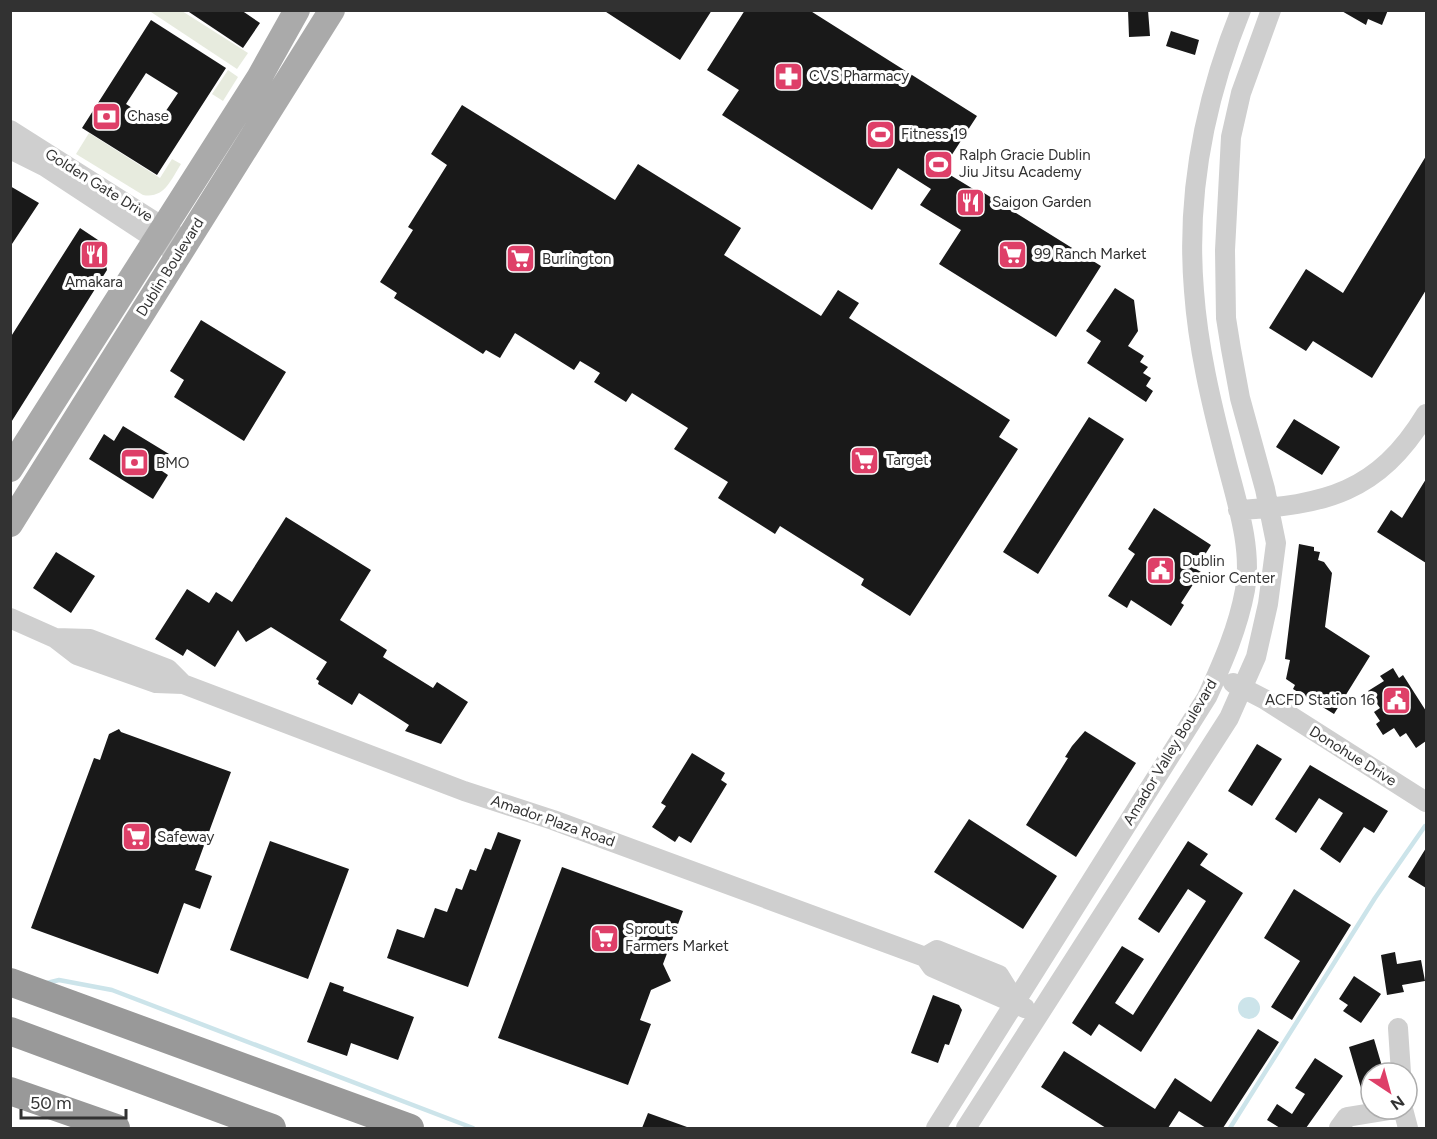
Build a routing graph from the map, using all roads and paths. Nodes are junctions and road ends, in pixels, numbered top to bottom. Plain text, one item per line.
1 (297, 10) edge
2 (332, 10) edge
3 (1240, 10) edge
4 (1271, 10) edge
5 (10, 130) edge
6 (10, 149) edge
7 (1200, 152) junction
8 (1226, 230) junction
9 (159, 233) junction
10 (182, 248) junction
11 (1426, 414) edge
12 (10, 469) edge
13 (1269, 508) junction
14 (1238, 510) junction
15 (10, 524) edge
16 (10, 618) edge
17 (1217, 675) junction
18 (1243, 688) junction
19 (1426, 802) edge
20 (14, 981) edge
21 (1015, 1001) junction
22 (1038, 1016) junction
23 (1398, 1028) dead end
24 (10, 1031) edge
25 (1400, 1061) edge
26 (10, 1090) edge
27 (1359, 1115) edge
28 (116, 1128) edge
29 (272, 1128) edge
30 (410, 1128) edge
31 (936, 1128) edge
32 (966, 1128) edge
33 (1339, 1128) edge

1 - 9 main road, Dublin Boulevard
2 - 10 main road, Dublin Boulevard
3 - 7 street, Amador Valley Boulevard
4 - 8 street, Amador Valley Boulevard
5 - 9 street, Golden Gate Drive
6 - 9 street, Golden Gate Drive
7 - 8 street, Amador Valley Boulevard
7 - 14 street, Amador Valley Boulevard
8 - 13 street, Amador Valley Boulevard
9 - 10 street, Golden Gate Drive
9 - 12 main road, Dublin Boulevard
10 - 15 main road, Dublin Boulevard
11 - 13 street
13 - 14 street
13 - 18 street, Amador Valley Boulevard
14 - 17 street, Amador Valley Boulevard
16 - 21 street, Amador Plaza Road
17 - 18 street, Donohue Drive
17 - 21 street, Amador Valley Boulevard
18 - 19 street, Donohue Drive
18 - 22 street, Amador Valley Boulevard
20 - 30 highway
21 - 22 street, Amador Plaza Road
21 - 31 street, Amador Valley Boulevard
22 - 32 street, Amador Valley Boulevard
23 - 25 street
24 - 29 highway
26 - 28 highway
27 - 33 street

